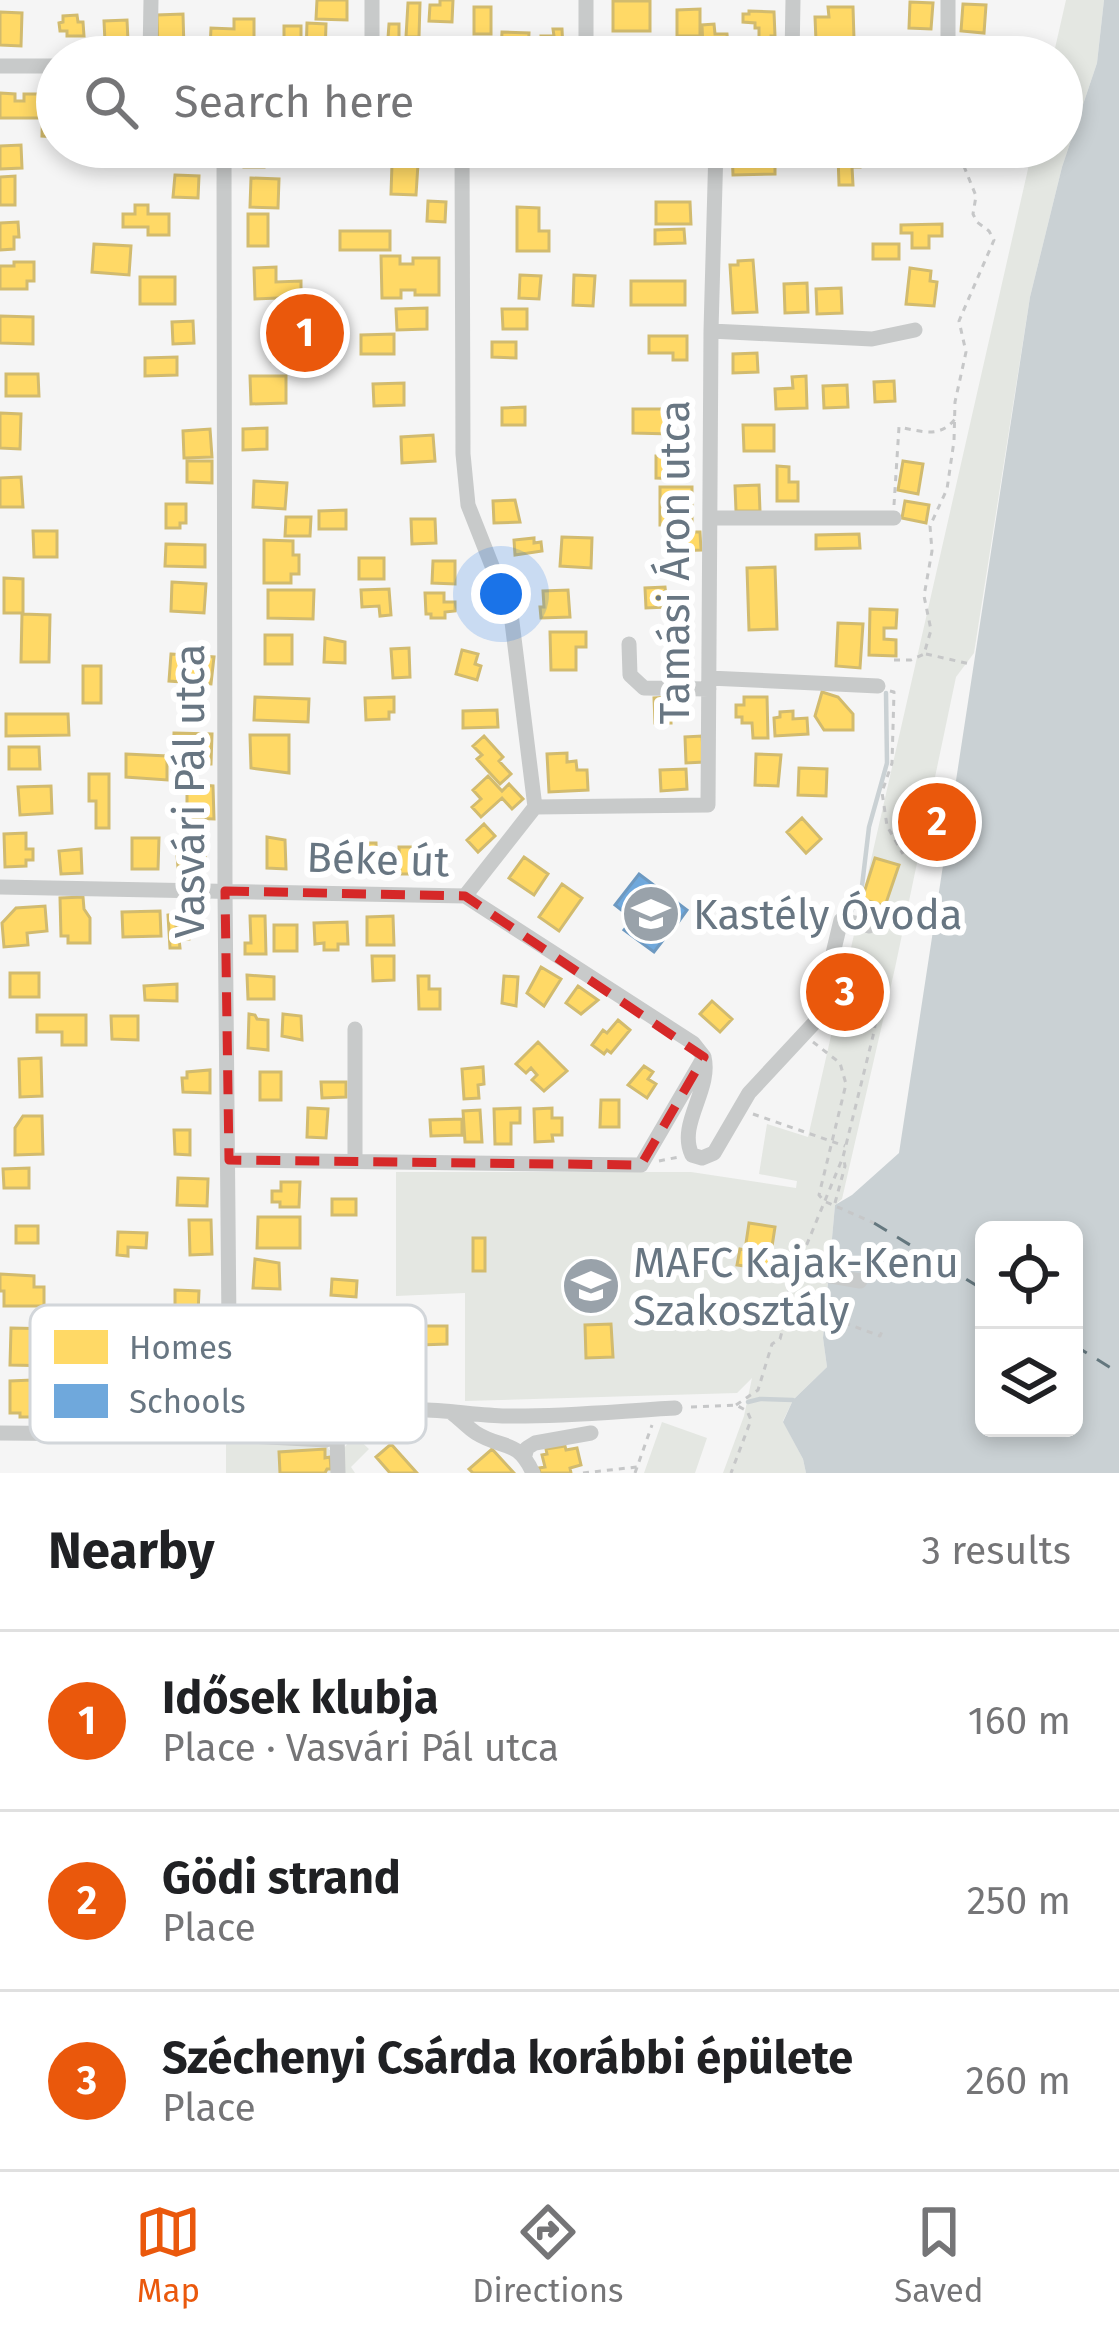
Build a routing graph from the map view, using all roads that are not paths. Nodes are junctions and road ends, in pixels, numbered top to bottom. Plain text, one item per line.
1 (151, 0) edge
2 (372, 0) edge
3 (586, 0) edge
4 (793, 0) edge
5 (948, 0) edge
6 (150, 36) edge
7 (372, 36) edge
8 (586, 36) edge
9 (792, 36) edge
10 (948, 36) edge
11 (0, 66) edge
12 (36, 66) edge
13 (224, 168) edge
14 (462, 168) edge
15 (715, 168) edge
16 (915, 330) dead end
17 (711, 331) junction
18 (712, 518) junction
19 (894, 518) road end
20 (629, 644) dead end
21 (709, 683) junction
22 (878, 686) road end
23 (535, 807) junction
24 (0, 887) edge
25 (225, 891) junction
26 (465, 896) junction
27 (869, 926) dead end
28 (355, 1029) dead end
29 (704, 1057) junction
30 (229, 1160) junction
31 (355, 1160) junction
32 (774, 1266) dead end
33 (860, 1281) dead end
34 (230, 1305) edge
35 (675, 1408) road end
36 (426, 1411) edge
37 (450, 1411) junction
38 (0, 1433) edge
39 (30, 1433) edge
40 (591, 1433) dead end
41 (337, 1443) edge
42 (524, 1455) junction
43 (338, 1473) edge
44 (533, 1473) edge

1 - 6 street
2 - 7 street
3 - 8 street
4 - 9 street
5 - 10 street
11 - 12 street
13 - 25 street, Vasvári Pál utca
14 - 23 street
15 - 17 street, Tamási Áron utca
16 - 17 street
17 - 18 street, Tamási Áron utca
18 - 19 street
18 - 21 street, Tamási Áron utca
20 - 21 street
21 - 22 street
21 - 23 street, Tamási Áron utca
23 - 26 street
24 - 25 street, Béke út
25 - 26 street, Béke út
25 - 30 street, Vasvári Pál utca
26 - 29 street, Béke út
27 - 29 street
28 - 31 street
29 - 31 street
30 - 31 street
30 - 34 street, Vasvári Pál utca
32 - 33 street
35 - 37 street
36 - 37 street
37 - 42 street
38 - 39 street
40 - 42 street
41 - 43 street
42 - 44 street

